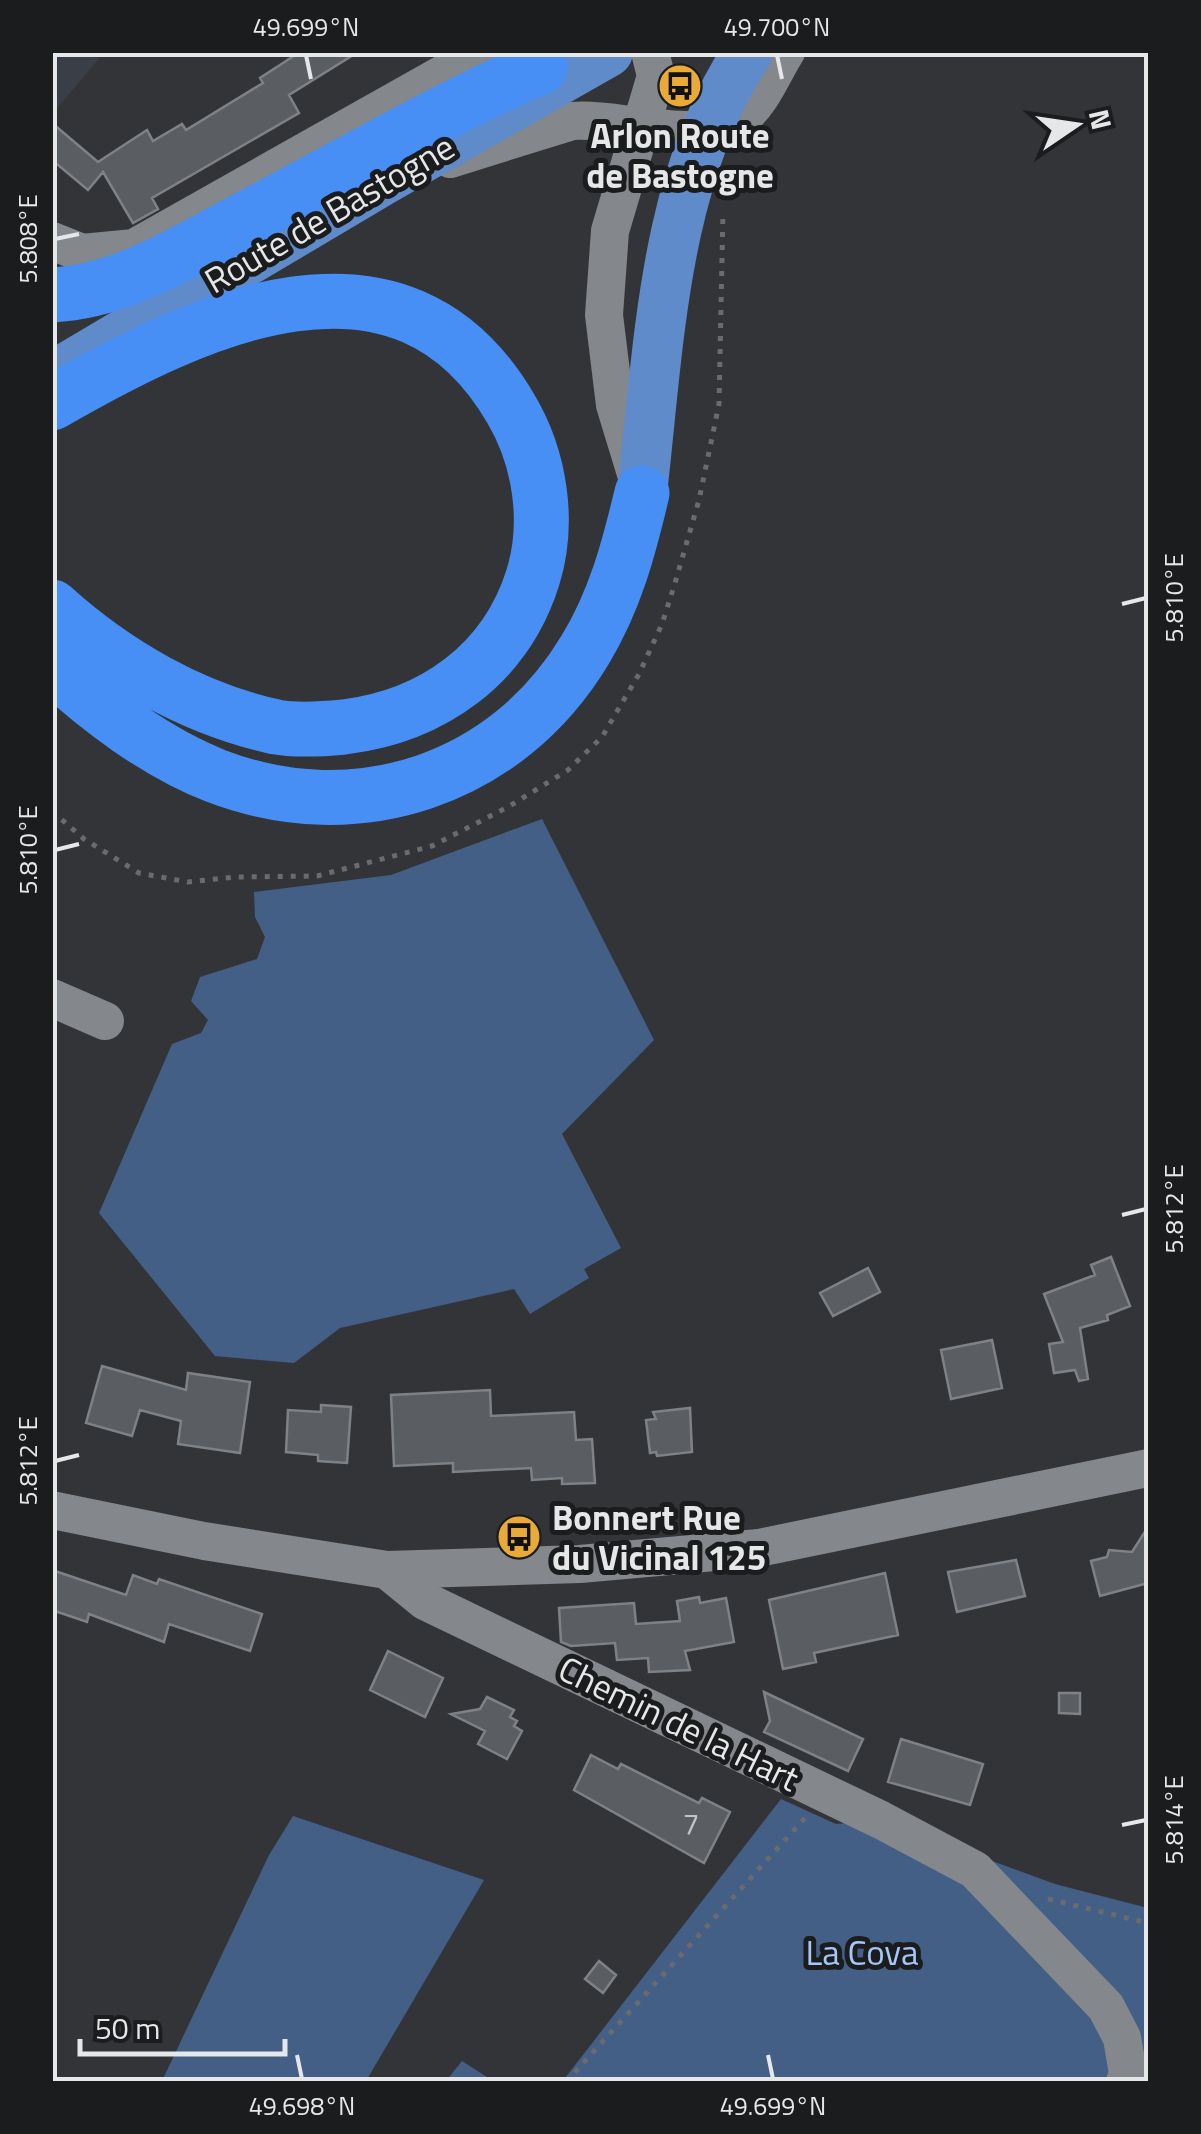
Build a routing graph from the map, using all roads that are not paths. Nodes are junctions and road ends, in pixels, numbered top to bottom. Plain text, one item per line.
1 (482, 52) edge
2 (608, 52) edge
3 (650, 52) edge
4 (748, 52) edge
5 (786, 52) edge
6 (552, 60) edge
7 (642, 126) junction
8 (708, 129) junction
9 (385, 179) junction
10 (52, 242) edge
11 (52, 295) edge
12 (52, 357) edge
13 (52, 376) edge
14 (52, 404) edge
15 (642, 493) junction
16 (52, 606) edge
17 (52, 666) edge
18 (52, 998) edge
19 (105, 1020) dead end
20 (1148, 1468) edge
21 (52, 1510) edge
22 (387, 1570) junction
23 (1125, 2082) edge

1 - 10 street, Route de Bastogne
2 - 9 main road, Route de Bastogne
3 - 7 street
4 - 8 main road
5 - 8 street
6 - 11 highway
6 - 12 main road, Route de Bastogne
7 - 8 street
7 - 9 street
7 - 15 street
8 - 15 main road
9 - 13 main road, Route de Bastogne
14 - 16 highway
15 - 17 highway
18 - 19 street
20 - 22 street
21 - 22 street
22 - 23 street, Chemin de la Hart

